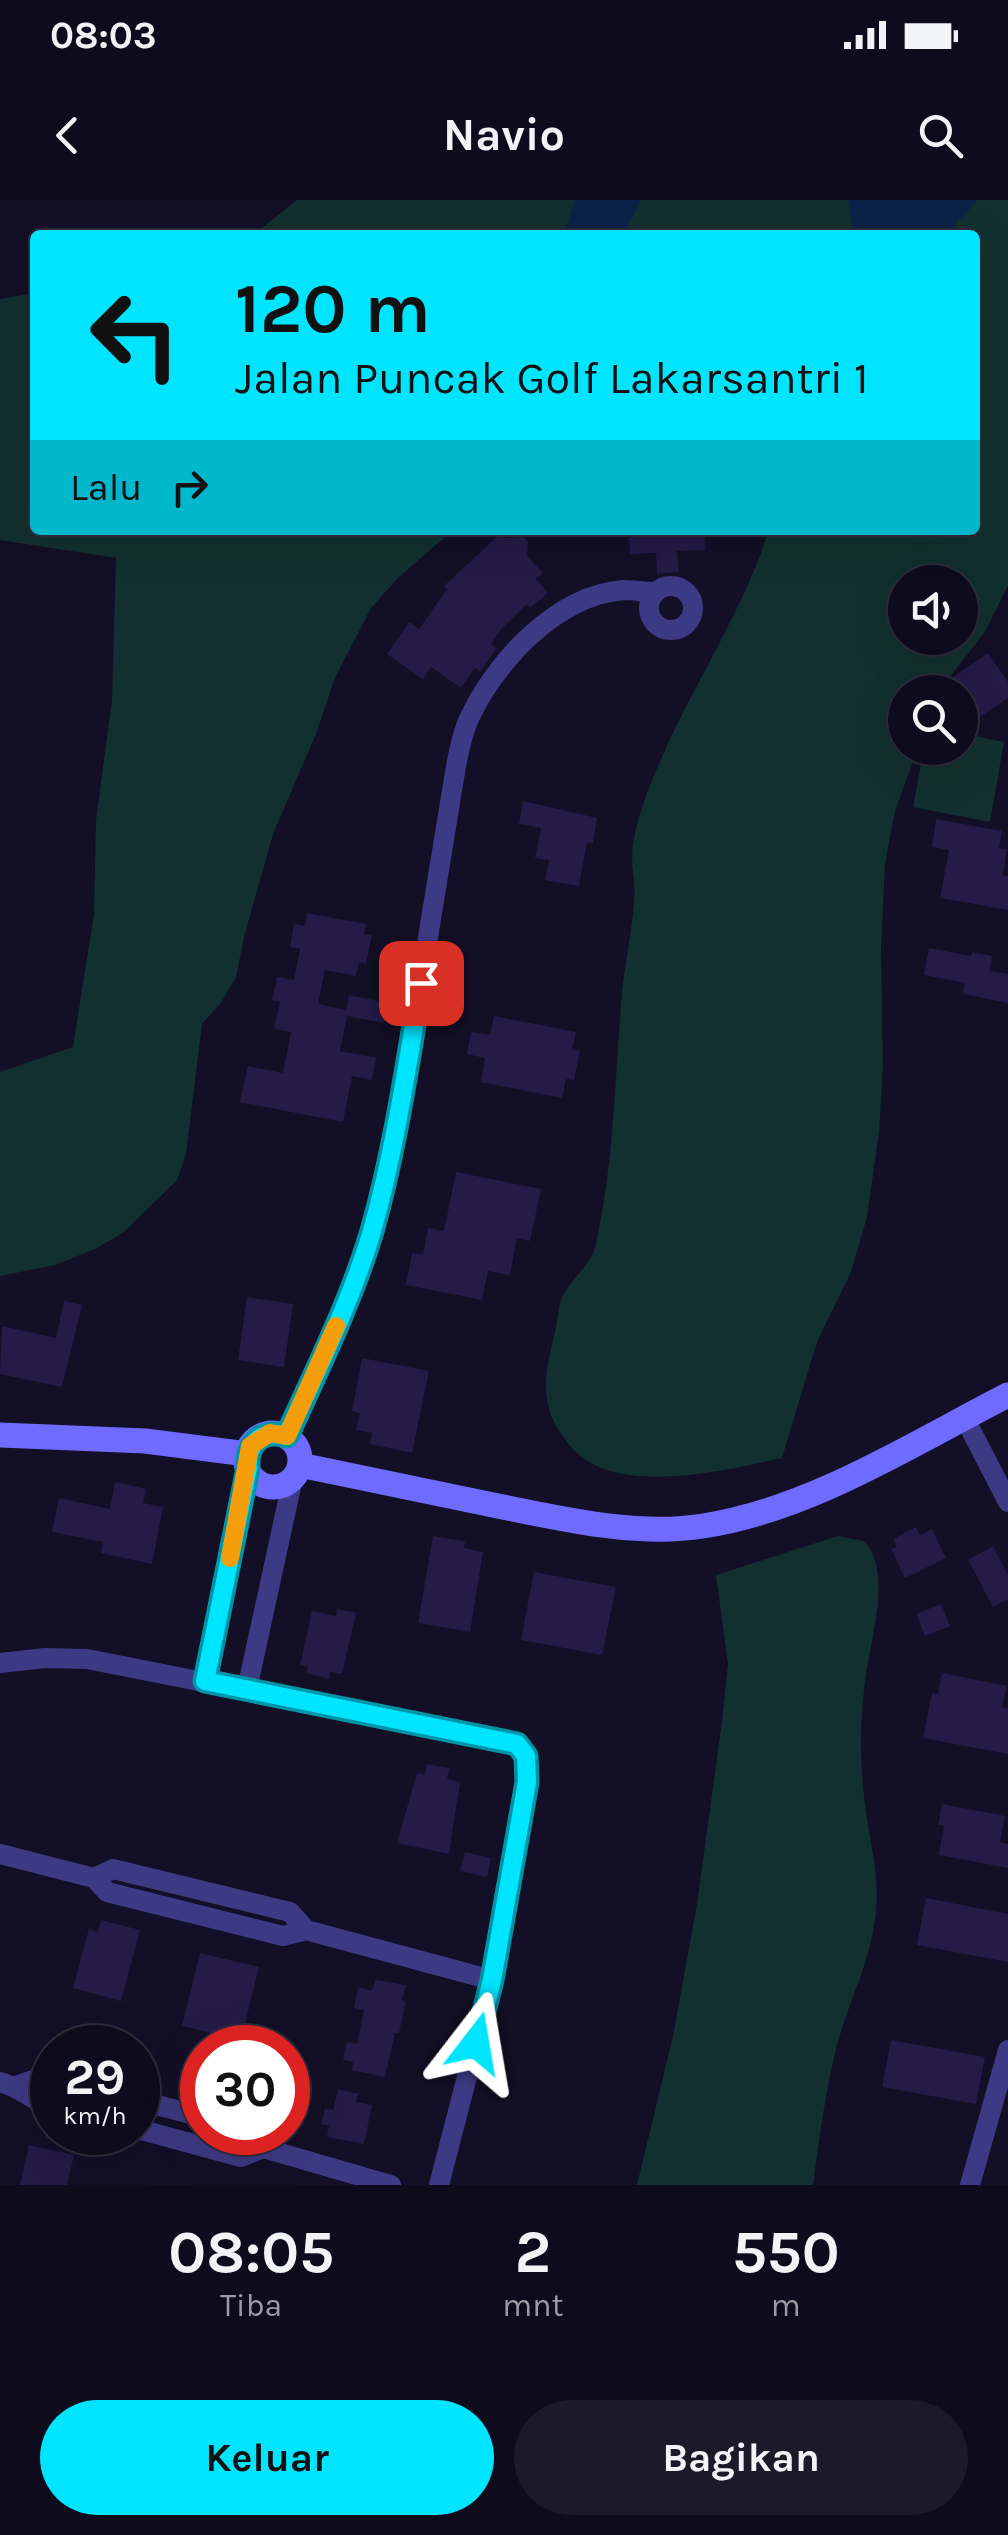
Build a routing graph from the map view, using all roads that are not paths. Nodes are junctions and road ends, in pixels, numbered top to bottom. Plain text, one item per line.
1 (656, 592) dead end
2 (1008, 1395) edge
3 (964, 1417) junction
4 (0, 1435) edge
5 (287, 1436) junction
6 (248, 1461) junction
7 (296, 1472) junction
8 (1008, 1502) edge
9 (0, 1664) edge
10 (205, 1681) junction
11 (247, 1689) junction
12 (0, 1854) edge
13 (492, 1980) junction
14 (1008, 2050) edge
15 (8, 2084) edge
16 (30, 2097) edge
17 (302, 2155) edge
18 (391, 2185) edge
19 (439, 2185) edge
20 (970, 2185) edge

1 - 5 street
2 - 3 street
3 - 7 street
3 - 8 street
4 - 6 street
5 - 6 street
5 - 7 street
6 - 7 street
6 - 10 street
7 - 11 street
9 - 10 street
10 - 11 street
11 - 13 street
12 - 13 street
13 - 19 street
14 - 20 street
15 - 16 street
17 - 18 street

